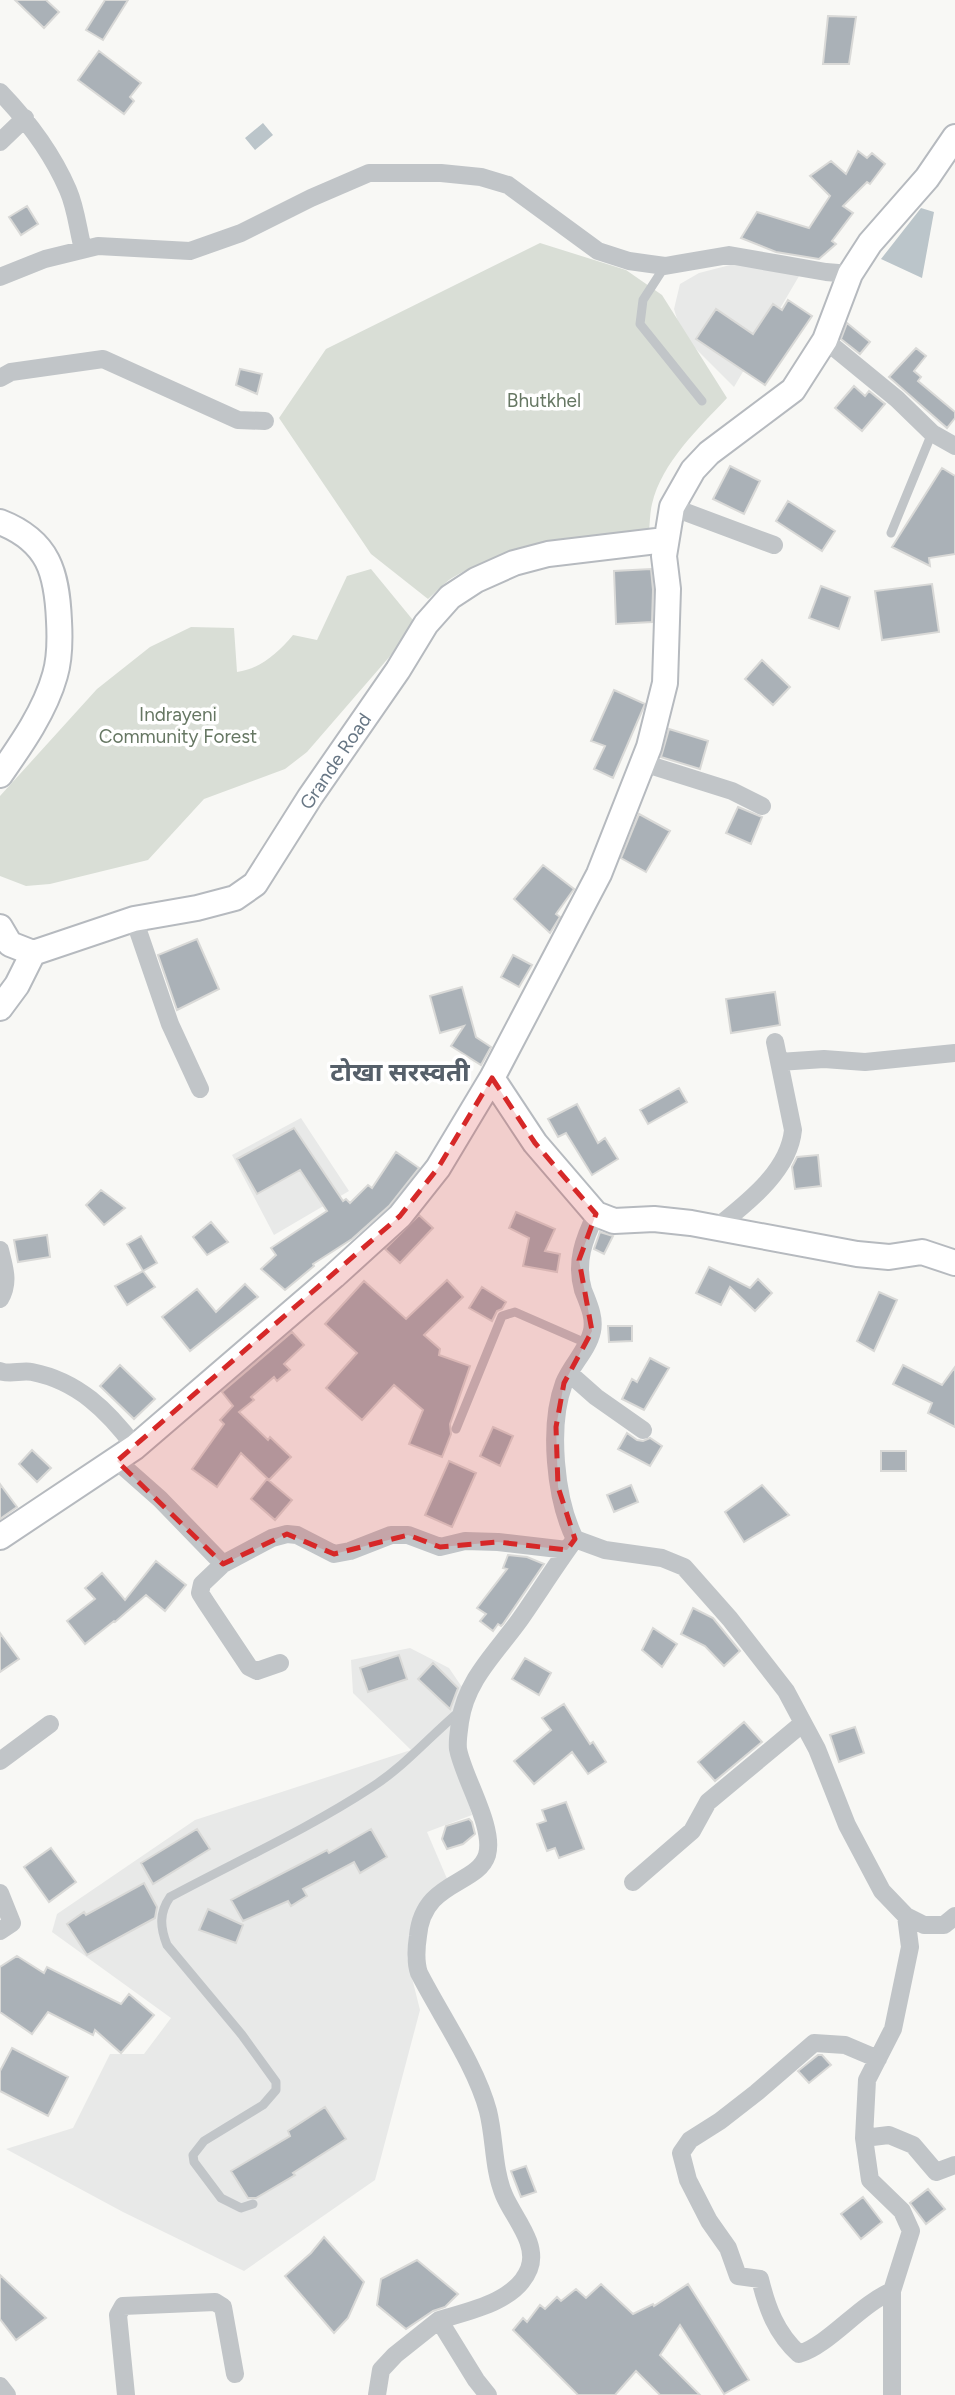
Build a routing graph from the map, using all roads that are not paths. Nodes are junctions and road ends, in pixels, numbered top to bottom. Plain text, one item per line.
1 (0, 92) edge
2 (25, 118) junction
3 (955, 137) edge
4 (0, 142) edge
5 (83, 248) junction
6 (665, 266) junction
7 (850, 274) junction
8 (0, 277) edge
9 (825, 340) junction
10 (0, 378) edge
11 (702, 401) dead end
12 (265, 421) dead end
13 (932, 433) junction
14 (955, 446) edge
15 (672, 507) junction
16 (0, 522) edge
17 (891, 533) dead end
18 (665, 540) junction
19 (774, 545) dead end
20 (643, 763) junction
21 (0, 775) edge
22 (762, 806) dead end
23 (134, 919) junction
24 (3, 941) edge
25 (33, 953) junction
26 (0, 1009) edge
27 (775, 1042) dead end
28 (955, 1053) edge
29 (779, 1062) junction
30 (492, 1078) junction
31 (200, 1089) dead end
32 (596, 1214) junction
33 (718, 1227) junction
34 (0, 1250) edge
35 (955, 1263) edge
36 (0, 1299) edge
37 (586, 1343) junction
38 (0, 1371) edge
39 (570, 1374) junction
40 (456, 1429) dead end
41 (643, 1430) dead end
42 (126, 1454) junction
43 (0, 1537) edge
44 (571, 1545) junction
45 (223, 1564) junction
46 (280, 1663) dead end
47 (462, 1710) junction
48 (803, 1723) junction
49 (50, 1724) dead end
50 (0, 1761) edge
51 (633, 1882) dead end
52 (0, 1893) edge
53 (906, 1916) junction
54 (955, 1916) edge
55 (0, 1931) edge
56 (877, 2059) junction
57 (864, 2138) junction
58 (955, 2165) edge
59 (253, 2204) dead end
60 (892, 2291) junction
61 (439, 2320) junction
62 (235, 2374) dead end
63 (0, 2386) edge
64 (7, 2395) edge
65 (126, 2395) edge
66 (377, 2395) edge
67 (488, 2395) edge
68 (892, 2395) edge

1 - 2 street
2 - 4 street
2 - 5 street
3 - 7 main road
5 - 6 street
5 - 8 street
6 - 7 street
6 - 11 lane
7 - 9 main road
9 - 13 street
9 - 15 main road
10 - 12 street
13 - 14 street
13 - 17 lane
15 - 18 main road
15 - 19 street
16 - 21 main road
18 - 20 main road
18 - 23 main road, Grande Road
20 - 22 street
20 - 30 main road
23 - 25 main road, Grande Road
23 - 31 street
24 - 25 main road
25 - 26 main road
27 - 29 street
28 - 29 street
29 - 33 street
30 - 32 main road
30 - 42 main road
32 - 33 main road
32 - 37 street
33 - 35 main road
34 - 36 street
37 - 39 street
37 - 40 lane
38 - 42 street
39 - 41 street
39 - 44 street
42 - 43 main road
42 - 45 street
44 - 45 street
44 - 47 street
44 - 48 street
45 - 46 street
47 - 59 lane
47 - 61 street
48 - 51 street
48 - 53 street
49 - 50 street
52 - 55 street
53 - 54 street
53 - 56 street
56 - 57 street
56 - 60 street
57 - 58 street
57 - 60 street
60 - 68 street
61 - 66 street
61 - 67 street
62 - 65 street
63 - 64 street

